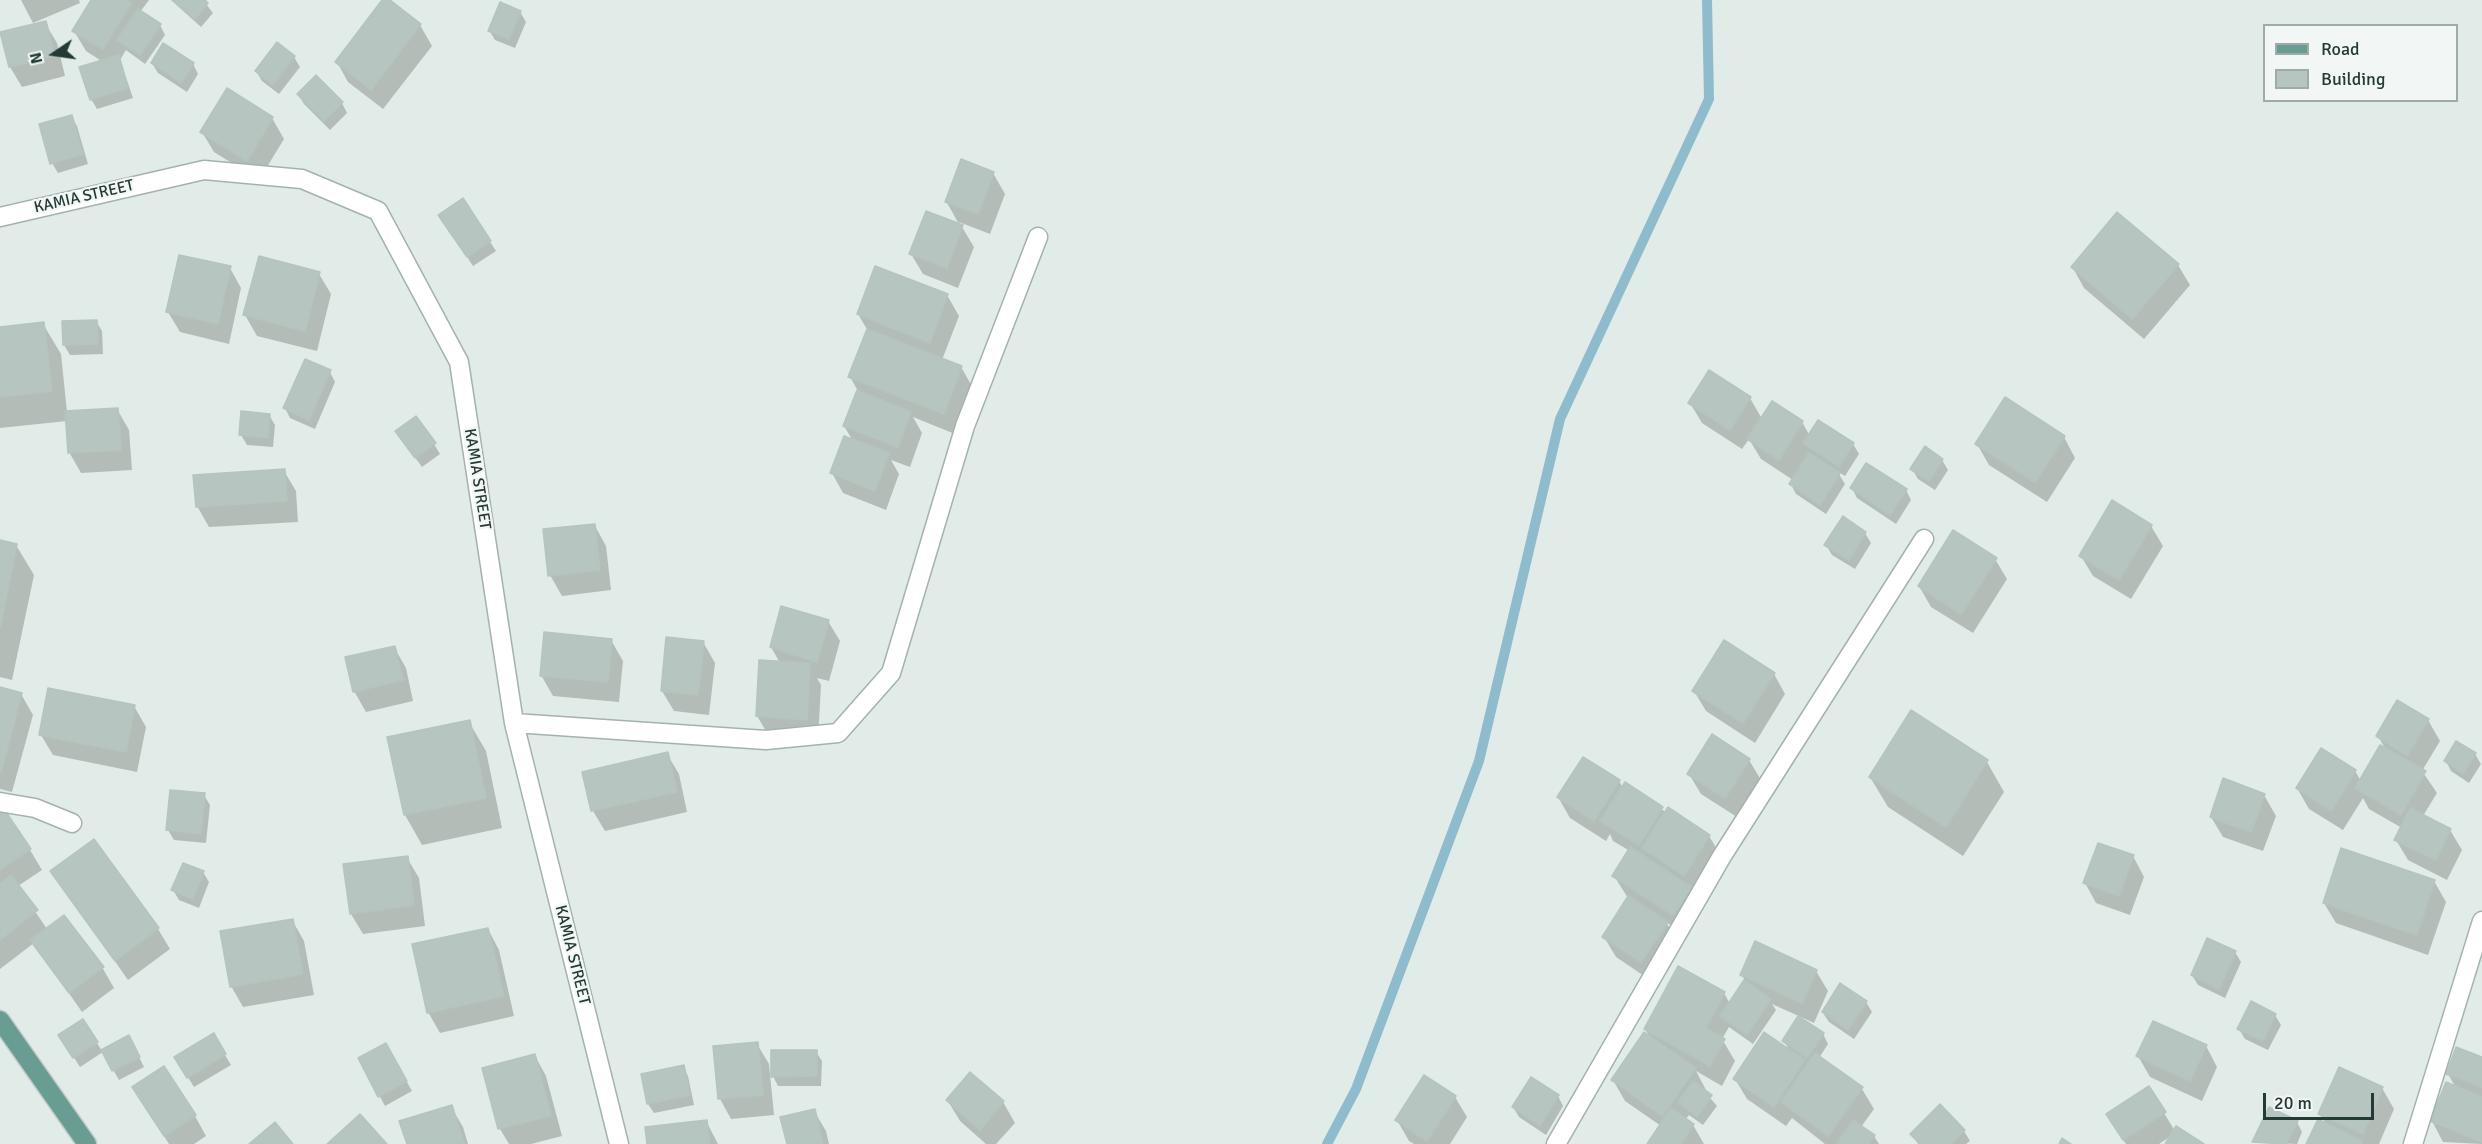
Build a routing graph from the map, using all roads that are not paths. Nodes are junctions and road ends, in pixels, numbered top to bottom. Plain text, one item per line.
1 (0, 217) edge
2 (1038, 237) dead end
3 (1924, 539) dead end
4 (514, 723) junction
5 (0, 802) edge
6 (72, 823) dead end
7 (2482, 921) edge
8 (0, 1020) edge
9 (87, 1144) edge
10 (619, 1144) edge
11 (1556, 1144) edge
12 (2414, 1144) edge

1 - 4 street, KAMIA STREET
2 - 4 street
3 - 11 street
4 - 10 street, KAMIA STREET
5 - 6 street
7 - 12 street
8 - 9 main road

